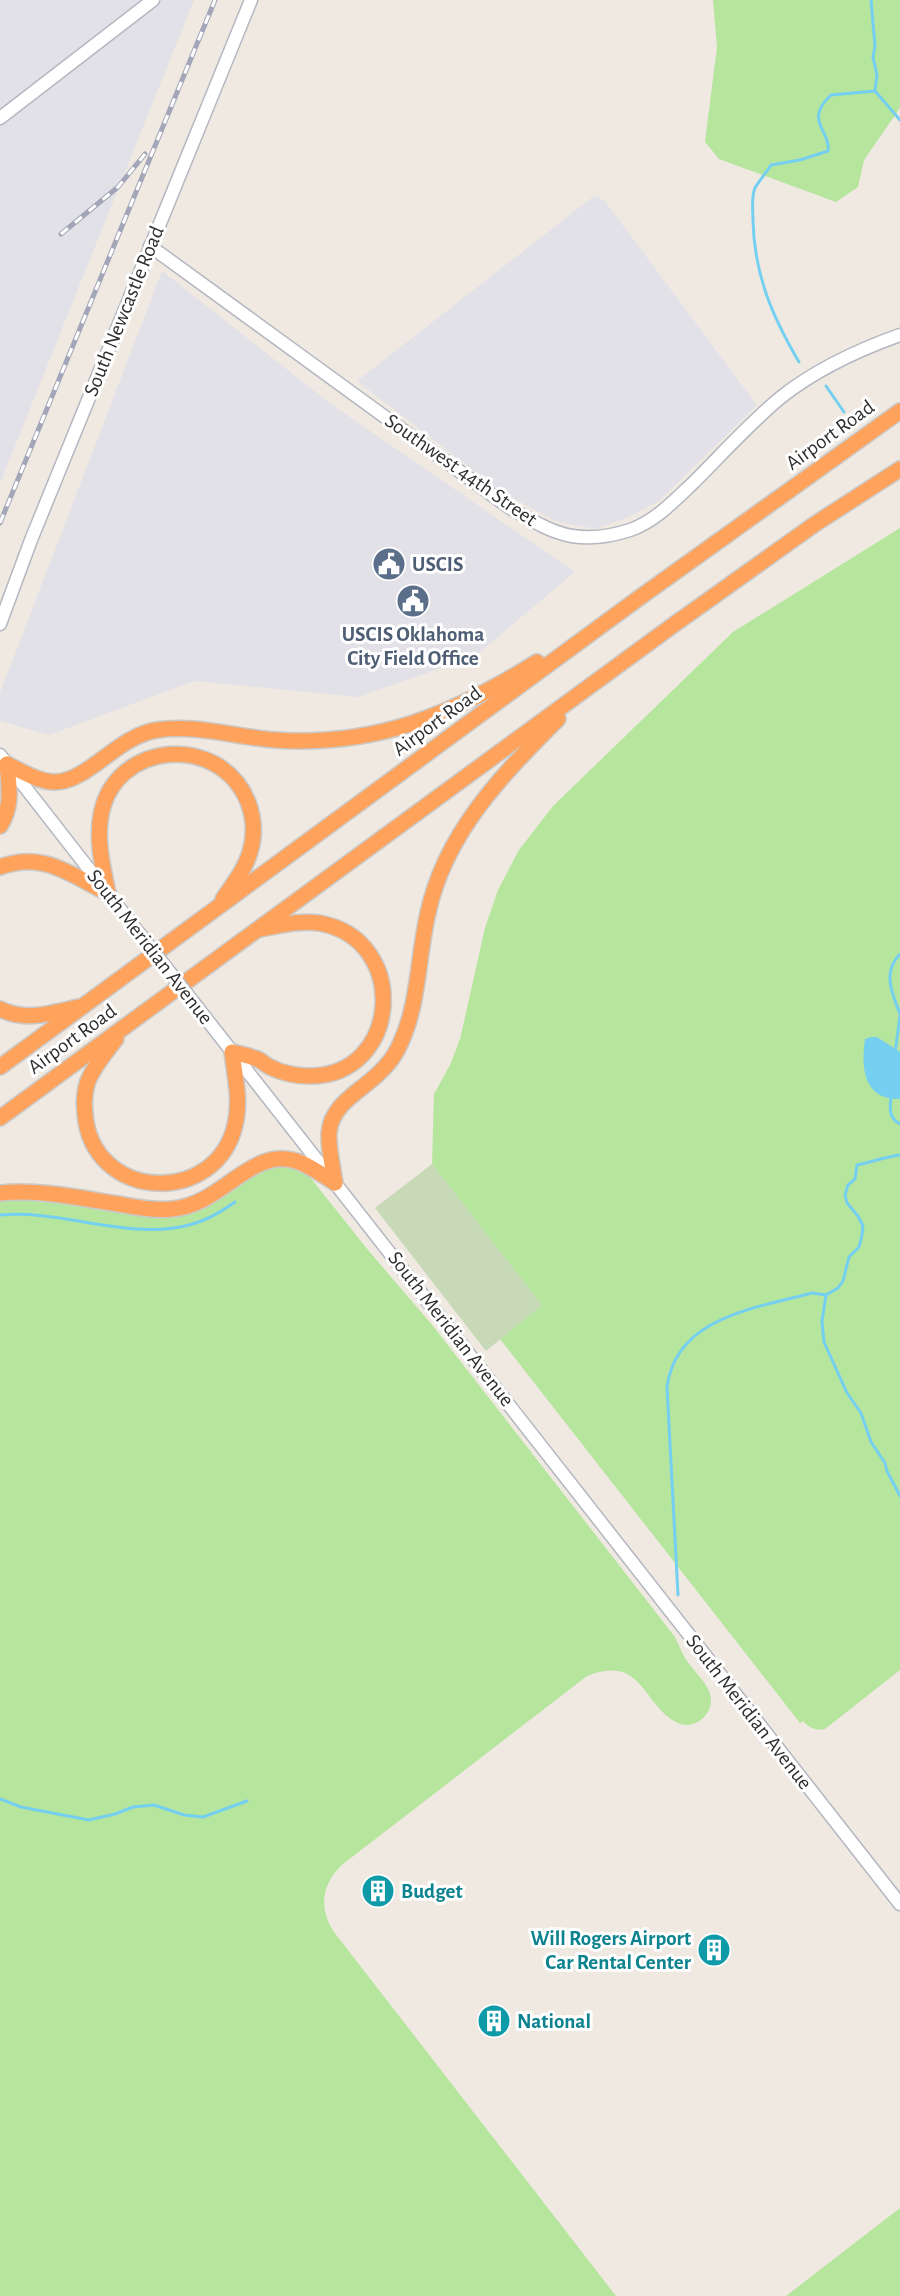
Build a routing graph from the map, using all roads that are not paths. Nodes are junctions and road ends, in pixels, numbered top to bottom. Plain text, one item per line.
1 (153, 0) edge
2 (251, 0) edge
3 (0, 118) edge
4 (150, 246) junction
5 (900, 335) edge
6 (900, 411) edge
7 (900, 469) edge
8 (639, 598) junction
9 (0, 624) edge
10 (594, 683) junction
11 (3, 759) edge
12 (0, 826) edge
13 (0, 867) edge
14 (108, 893) junction
15 (216, 909) junction
16 (257, 930) junction
17 (84, 1006) junction
18 (0, 1009) edge
19 (124, 1027) junction
20 (232, 1052) junction
21 (0, 1067) edge
22 (0, 1118) edge
23 (335, 1183) junction
24 (0, 1193) edge
25 (900, 1904) edge

1 - 3 main road
2 - 4 main road, South Newcastle Road
4 - 5 main road, Southwest 44th Street
4 - 9 main road, South Newcastle Road
6 - 8 highway, Airport Road
7 - 10 highway, Airport Road
8 - 11 highway
8 - 15 highway, Airport Road
10 - 16 highway, Airport Road
10 - 23 highway
11 - 12 highway
11 - 14 main road, South Meridian Avenue
13 - 14 highway
14 - 15 highway
14 - 20 main road, South Meridian Avenue, bridge
15 - 17 highway, Airport Road
16 - 19 highway, Airport Road
16 - 20 highway
17 - 18 highway
17 - 21 highway, Airport Road
19 - 20 highway
19 - 22 highway, Airport Road
20 - 23 main road, South Meridian Avenue
23 - 24 highway
23 - 25 main road, South Meridian Avenue

